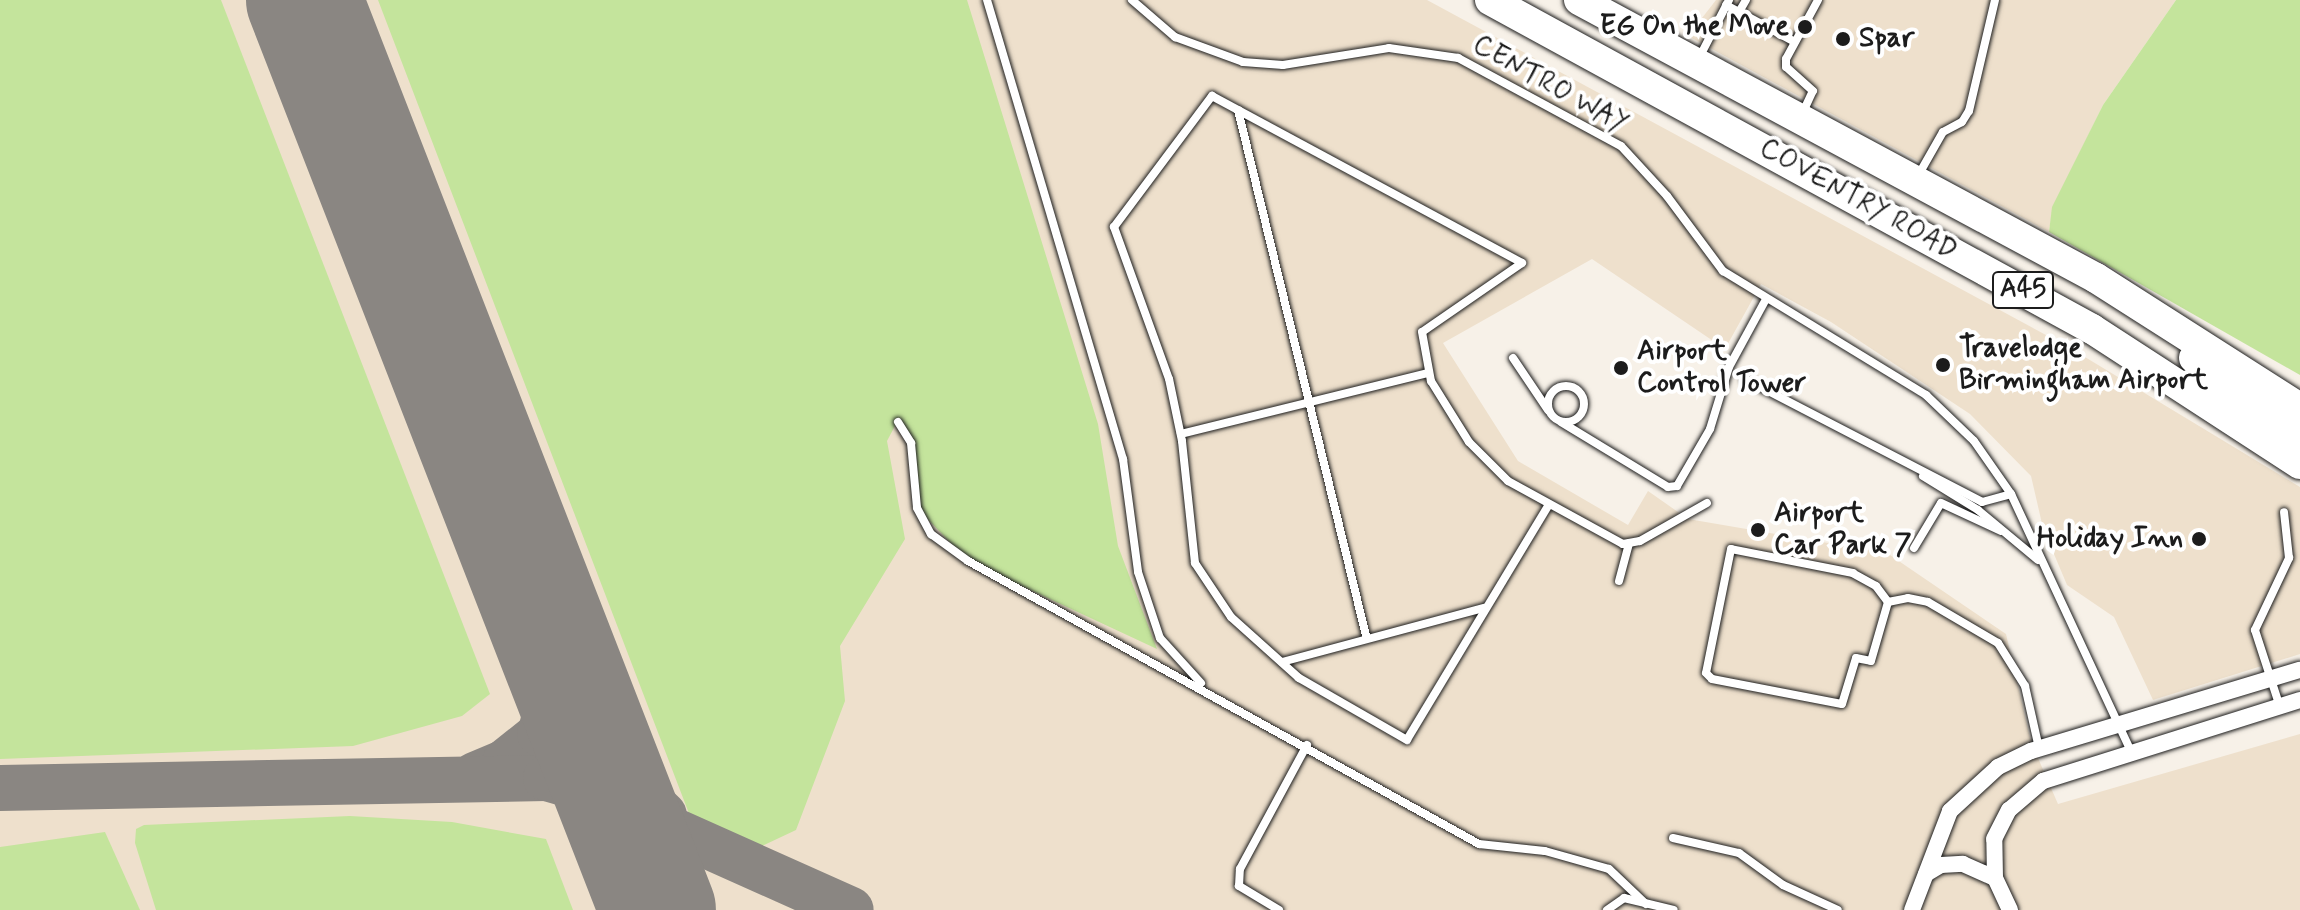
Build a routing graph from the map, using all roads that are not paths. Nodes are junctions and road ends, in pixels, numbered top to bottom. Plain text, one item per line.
1 (987, 0) edge
2 (1132, 0) edge
3 (1490, 0) edge
4 (1746, 0) edge
5 (1818, 0) edge
6 (1995, 0) edge
7 (1587, 2) edge
8 (1727, 3) edge
9 (1739, 12) junction
10 (1795, 42) junction
11 (1698, 61) junction
12 (1238, 110) junction
13 (1801, 116) junction
14 (1917, 178) junction
15 (2096, 278) junction
16 (1765, 301) junction
17 (1513, 358) dead end
18 (1428, 373) junction
19 (1745, 379) dead end
20 (1310, 404) junction
21 (2300, 408) edge
22 (1548, 410) junction
23 (898, 422) dead end
24 (1561, 422) junction
25 (1181, 434) junction
26 (2300, 438) edge
27 (2300, 464) edge
28 (1912, 469) junction
29 (2011, 494) junction
30 (1707, 503) dead end
31 (1548, 506) junction
32 (2284, 512) dead end
33 (2009, 533) junction
34 (1629, 543) junction
35 (1914, 548) dead end
36 (2041, 564) junction
37 (1619, 581) dead end
38 (1888, 602) junction
39 (1484, 608) junction
40 (1366, 636) junction
41 (1282, 662) junction
42 (2300, 670) edge
43 (2270, 679) junction
44 (1207, 690) junction
45 (2300, 700) edge
46 (2280, 707) junction
47 (2120, 725) junction
48 (1307, 745) junction
49 (2039, 749) junction
50 (2132, 755) junction
51 (1673, 838) dead end
52 (1926, 874) junction
53 (1995, 878) junction
54 (1646, 904) junction
55 (2003, 905) edge
56 (1279, 910) edge
57 (1607, 910) edge
58 (1674, 910) edge
59 (1838, 910) edge
60 (1912, 910) edge

1 - 44 lane
2 - 16 lane, CENTRO WAY
3 - 27 highway, COVENTRY ROAD / A45
4 - 9 lane
5 - 10 lane
6 - 14 lane
7 - 11 highway, COVENTRY ROAD / A45
8 - 9 lane
8 - 11 lane
9 - 10 lane
10 - 13 lane
11 - 13 highway, COVENTRY ROAD / A45
12 - 18 lane
12 - 20 lane
12 - 25 lane
13 - 14 highway, COVENTRY ROAD / A45
14 - 15 highway, COVENTRY ROAD / A45
15 - 21 highway, COVENTRY ROAD / A45
15 - 26 highway
16 - 24 lane
16 - 29 lane, CENTRO WAY
17 - 22 lane
18 - 20 lane
18 - 31 lane
19 - 28 lane
20 - 25 lane
20 - 40 lane
22 - 24 lane
22 - 24 lane
23 - 44 lane
25 - 41 lane
28 - 29 lane
28 - 33 lane
29 - 36 lane, CENTRO WAY
30 - 34 lane
31 - 34 lane
31 - 39 lane
32 - 43 lane
33 - 35 lane
33 - 36 lane
34 - 37 lane
36 - 47 lane, CENTRO WAY
38 - 38 lane
38 - 49 lane
39 - 40 lane
39 - 41 lane
40 - 41 lane
42 - 43 street
43 - 46 lane
43 - 47 street
44 - 48 lane
45 - 46 street
46 - 50 street
47 - 49 street
47 - 50 lane, CENTRO WAY
48 - 54 lane
48 - 56 lane
49 - 52 street
50 - 53 street
51 - 59 lane
52 - 53 street
52 - 60 street
53 - 55 street
54 - 57 lane
54 - 58 lane

